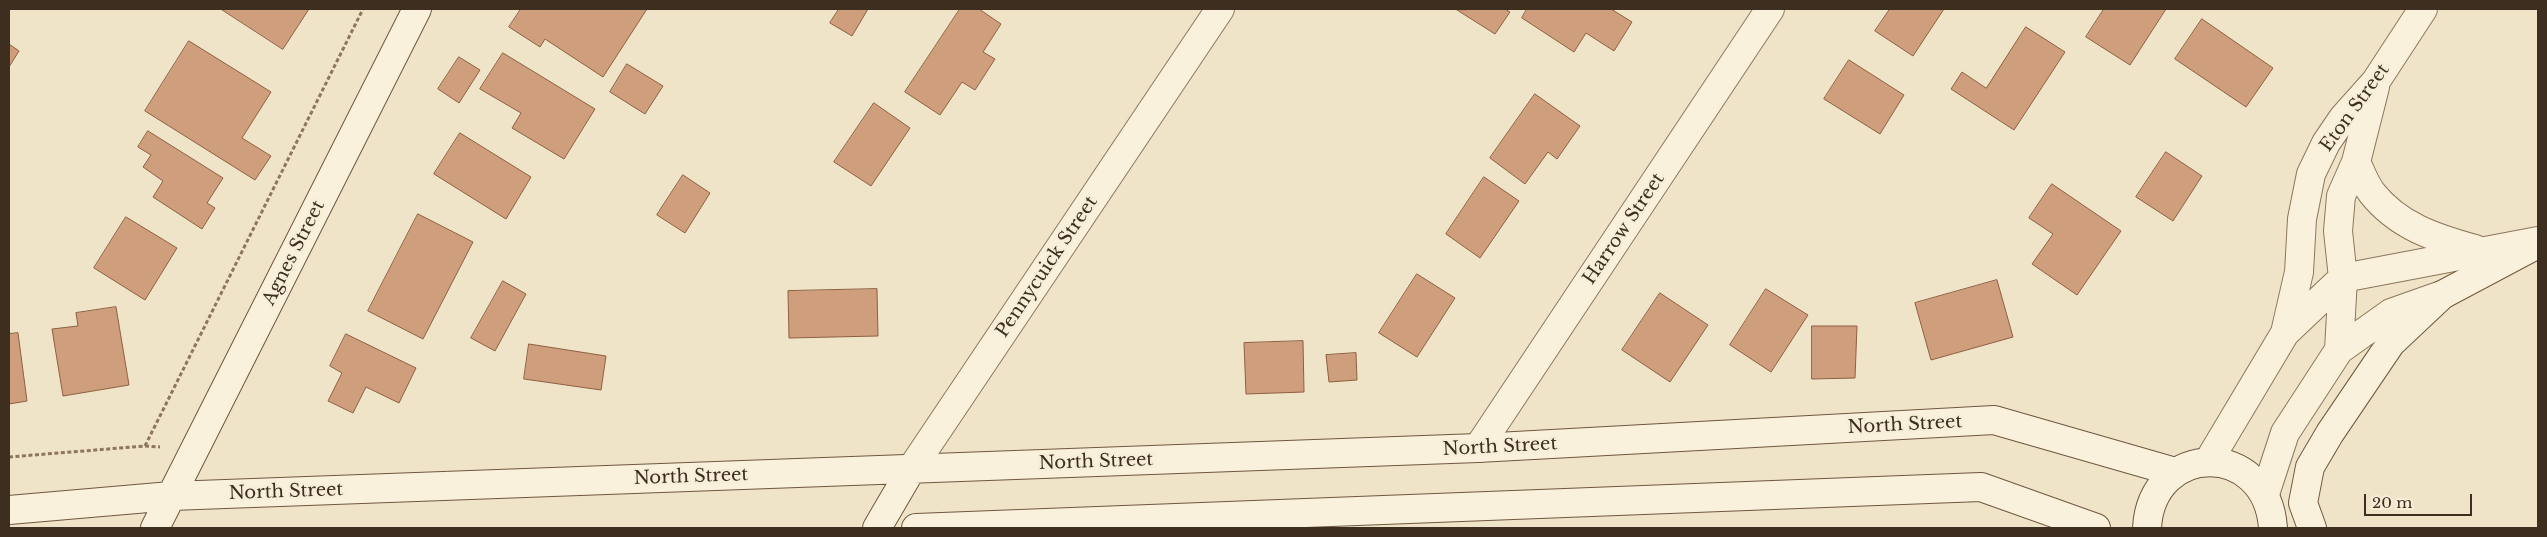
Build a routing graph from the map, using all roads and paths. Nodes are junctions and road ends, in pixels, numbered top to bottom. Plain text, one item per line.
1 (362, 9) edge
2 (417, 9) edge
3 (1220, 9) edge
4 (1770, 9) edge
5 (2424, 9) edge
6 (2376, 81) junction
7 (2356, 162) junction
8 (2538, 242) edge
9 (2480, 251) junction
10 (2343, 278) junction
11 (2442, 295) junction
12 (2285, 333) junction
13 (2338, 350) junction
14 (145, 446) junction
15 (162, 447) dead end
16 (1478, 448) junction
17 (9, 457) edge
18 (2208, 462) junction
19 (912, 468) junction
20 (2175, 472) junction
21 (2265, 494) junction
22 (171, 496) junction
23 (9, 510) edge
24 (155, 528) edge
25 (877, 528) edge
26 (916, 528) edge
27 (2096, 528) edge
28 (2147, 528) edge
29 (2273, 528) edge
30 (2312, 528) edge

1 - 14 path
2 - 22 main road, Agnes Street
3 - 19 main road, Pennycuick Street
4 - 16 main road, Harrow Street
5 - 6 main road, Eton Street
6 - 7 main road
6 - 12 main road, Eton Street
7 - 9 main road
7 - 10 main road
8 - 9 main road
8 - 11 main road
9 - 10 main road
10 - 12 main road
10 - 13 main road
11 - 13 main road
11 - 30 main road
12 - 18 main road
13 - 21 main road
14 - 15 path
14 - 17 path
16 - 19 main road, North Street
16 - 20 main road, North Street
18 - 20 main road
18 - 21 main road
19 - 22 main road, North Street
19 - 25 main road, Pennycuick Street
20 - 28 main road
21 - 29 main road
22 - 23 main road, North Street
22 - 24 main road, Agnes Street
26 - 27 main road

